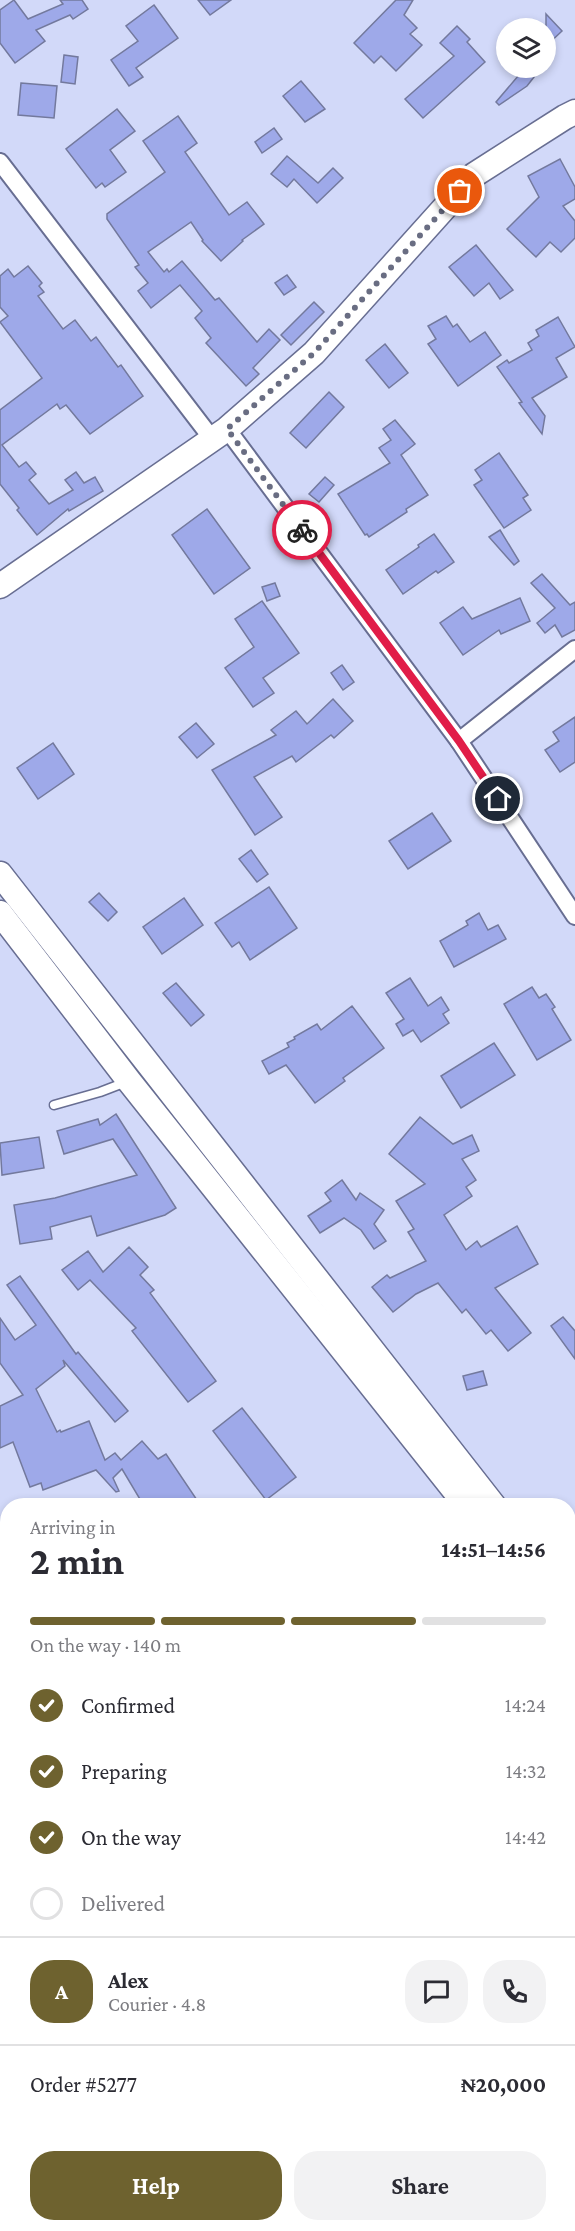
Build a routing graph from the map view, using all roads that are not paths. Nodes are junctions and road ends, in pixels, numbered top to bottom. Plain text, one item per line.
1 (575, 112) edge
2 (0, 162) edge
3 (220, 434) junction
4 (0, 586) edge
5 (575, 649) edge
6 (459, 741) junction
7 (2, 880) edge
8 (0, 913) edge
9 (575, 916) edge
10 (129, 1081) junction
11 (54, 1105) dead end
12 (461, 1498) edge
13 (488, 1498) edge

1 - 3 street
2 - 3 street
3 - 4 street
3 - 6 street
5 - 6 street
6 - 9 street
7 - 13 street
8 - 10 street
10 - 11 lane
10 - 12 street

